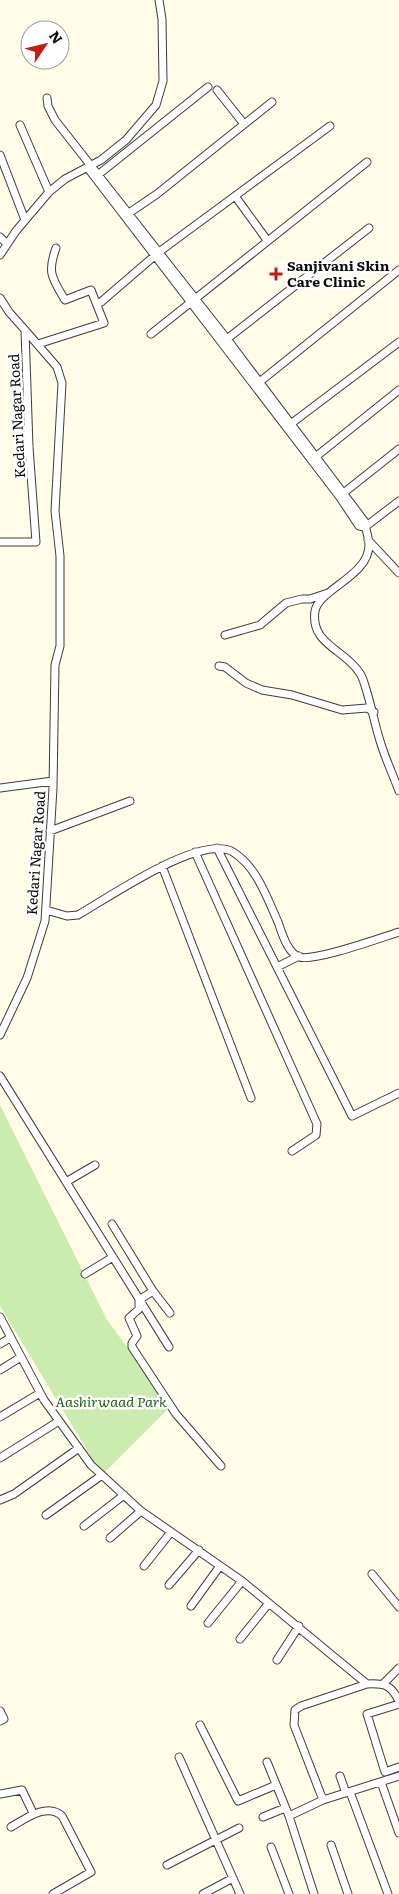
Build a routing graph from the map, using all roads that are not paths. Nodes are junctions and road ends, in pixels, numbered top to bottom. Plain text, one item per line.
1 (159, 0) edge
2 (208, 87) dead end
3 (217, 90) dead end
4 (47, 98) dead end
5 (272, 102) dead end
6 (244, 124) junction
7 (20, 125) dead end
8 (330, 126) dead end
9 (0, 155) edge
10 (367, 162) dead end
11 (89, 165) junction
12 (98, 174) junction
13 (49, 192) junction
14 (235, 196) junction
15 (126, 215) junction
16 (25, 220) junction
17 (368, 228) dead end
18 (0, 237) edge
19 (267, 240) junction
20 (7, 244) junction
21 (56, 248) dead end
22 (157, 254) junction
23 (0, 255) edge
24 (399, 270) edge
25 (0, 298) edge
26 (192, 299) junction
27 (101, 302) dead end
28 (25, 330) junction
29 (151, 334) dead end
30 (224, 341) junction
31 (399, 342) edge
32 (38, 344) junction
33 (257, 384) junction
34 (399, 390) edge
35 (288, 425) junction
36 (399, 449) edge
37 (313, 459) junction
38 (341, 495) junction
39 (399, 501) edge
40 (365, 527) junction
41 (368, 540) junction
42 (0, 542) edge
43 (399, 573) edge
44 (334, 590) junction
45 (225, 635) dead end
46 (219, 666) dead end
47 (374, 712) junction
48 (53, 781) junction
49 (0, 788) edge
50 (399, 791) edge
51 (130, 801) dead end
52 (50, 831) junction
53 (217, 848) junction
54 (195, 852) junction
55 (162, 866) junction
56 (46, 910) junction
57 (399, 932) edge
58 (299, 956) junction
59 (277, 967) junction
60 (0, 1035) edge
61 (0, 1076) edge
62 (399, 1093) edge
63 (251, 1098) dead end
64 (292, 1150) dead end
65 (95, 1165) dead end
66 (66, 1182) junction
67 (112, 1224) dead end
68 (113, 1257) junction
69 (85, 1274) dead end
70 (153, 1291) junction
71 (140, 1300) junction
72 (170, 1313) dead end
73 (0, 1317) edge
74 (10, 1338) junction
75 (0, 1344) edge
76 (169, 1347) dead end
77 (21, 1357) junction
78 (0, 1370) edge
79 (40, 1392) junction
80 (0, 1417) edge
81 (59, 1420) junction
82 (79, 1448) junction
83 (0, 1458) edge
84 (221, 1466) dead end
85 (102, 1475) junction
86 (124, 1495) junction
87 (0, 1500) edge
88 (141, 1510) junction
89 (46, 1515) dead end
90 (84, 1526) dead end
91 (171, 1532) junction
92 (110, 1538) dead end
93 (199, 1550) junction
94 (144, 1566) dead end
95 (220, 1566) junction
96 (372, 1574) dead end
97 (242, 1581) junction
98 (169, 1585) dead end
99 (269, 1603) junction
100 (191, 1606) dead end
101 (399, 1607) edge
102 (208, 1623) dead end
103 (298, 1626) junction
104 (240, 1639) dead end
105 (276, 1660) dead end
106 (399, 1668) edge
107 (384, 1683) junction
108 (368, 1684) junction
109 (399, 1703) edge
110 (0, 1711) edge
111 (0, 1721) edge
112 (200, 1725) dead end
113 (179, 1757) dead end
114 (267, 1762) dead end
115 (399, 1768) edge
116 (340, 1776) dead end
117 (399, 1776) edge
118 (381, 1782) junction
119 (276, 1785) junction
120 (348, 1793) junction
121 (0, 1794) edge
122 (323, 1800) junction
123 (285, 1808) junction
124 (32, 1812) junction
125 (288, 1816) junction
126 (263, 1817) dead end
127 (12, 1827) dead end
128 (239, 1828) dead end
129 (399, 1832) edge
130 (216, 1840) junction
131 (331, 1845) dead end
132 (271, 1847) dead end
133 (167, 1865) dead end
134 (233, 1878) junction
135 (53, 1894) edge
136 (203, 1894) edge
137 (240, 1894) edge
138 (289, 1894) edge
139 (314, 1894) edge
140 (348, 1894) edge
141 (388, 1894) edge

1 - 11 street
2 - 12 street
3 - 6 street
4 - 11 street
5 - 6 street
6 - 15 street
7 - 13 street
8 - 14 street
9 - 16 street
10 - 19 street
11 - 12 street
11 - 13 street
11 - 15 street
12 - 15 street
13 - 16 street
14 - 19 street
14 - 22 street
15 - 22 street
16 - 20 street
17 - 30 street
18 - 20 street
19 - 26 street
20 - 23 street
21 - 32 street
22 - 26 street
22 - 27 street
24 - 33 street
25 - 28 street
26 - 29 street
26 - 30 street
28 - 32 street, Kedari Nagar Road
28 - 42 street, Kedari Nagar Road
30 - 33 street
31 - 35 street
32 - 48 street, Kedari Nagar Road
33 - 35 street
34 - 37 street
35 - 37 street
36 - 38 street
37 - 38 street
38 - 40 street
39 - 40 street
40 - 41 street
41 - 43 street
41 - 44 street
44 - 45 street
44 - 47 street
46 - 47 street
47 - 50 street
48 - 49 street
48 - 52 street, Kedari Nagar Road
51 - 52 street
52 - 56 street, Kedari Nagar Road
53 - 54 street
53 - 58 street
53 - 59 street
54 - 55 street
54 - 64 street
55 - 56 street
55 - 63 street
56 - 60 street, Kedari Nagar Road
57 - 58 street
58 - 59 street
59 - 62 street
61 - 66 street
65 - 66 street
66 - 68 street
67 - 70 street
68 - 69 street
68 - 71 street
70 - 71 street
70 - 72 street
71 - 76 street
71 - 84 street
73 - 74 street
74 - 75 street
74 - 77 street
77 - 78 street
77 - 79 street
79 - 80 street
79 - 81 street
81 - 82 street
81 - 83 street
82 - 85 street
82 - 87 street
85 - 86 street
85 - 89 street
86 - 88 street
86 - 90 street
88 - 91 street
88 - 92 street
91 - 93 street
91 - 94 street
93 - 95 street
93 - 98 street
95 - 97 street
95 - 100 street
96 - 101 street
97 - 99 street
97 - 102 street
99 - 103 street
99 - 104 street
103 - 105 street
103 - 108 street
106 - 107 street
107 - 108 street
107 - 109 street
108 - 122 street
109 - 115 street
110 - 111 street
112 - 119 street
113 - 130 street
114 - 119 street
116 - 120 street
117 - 118 street
118 - 120 street
118 - 129 street
119 - 123 street
120 - 122 street
120 - 141 street
121 - 124 street
122 - 125 street
123 - 125 street
123 - 126 street
124 - 127 street
124 - 135 street
125 - 139 street
128 - 130 street
130 - 133 street
130 - 134 street
131 - 140 street
132 - 138 street
134 - 136 street
134 - 137 street

